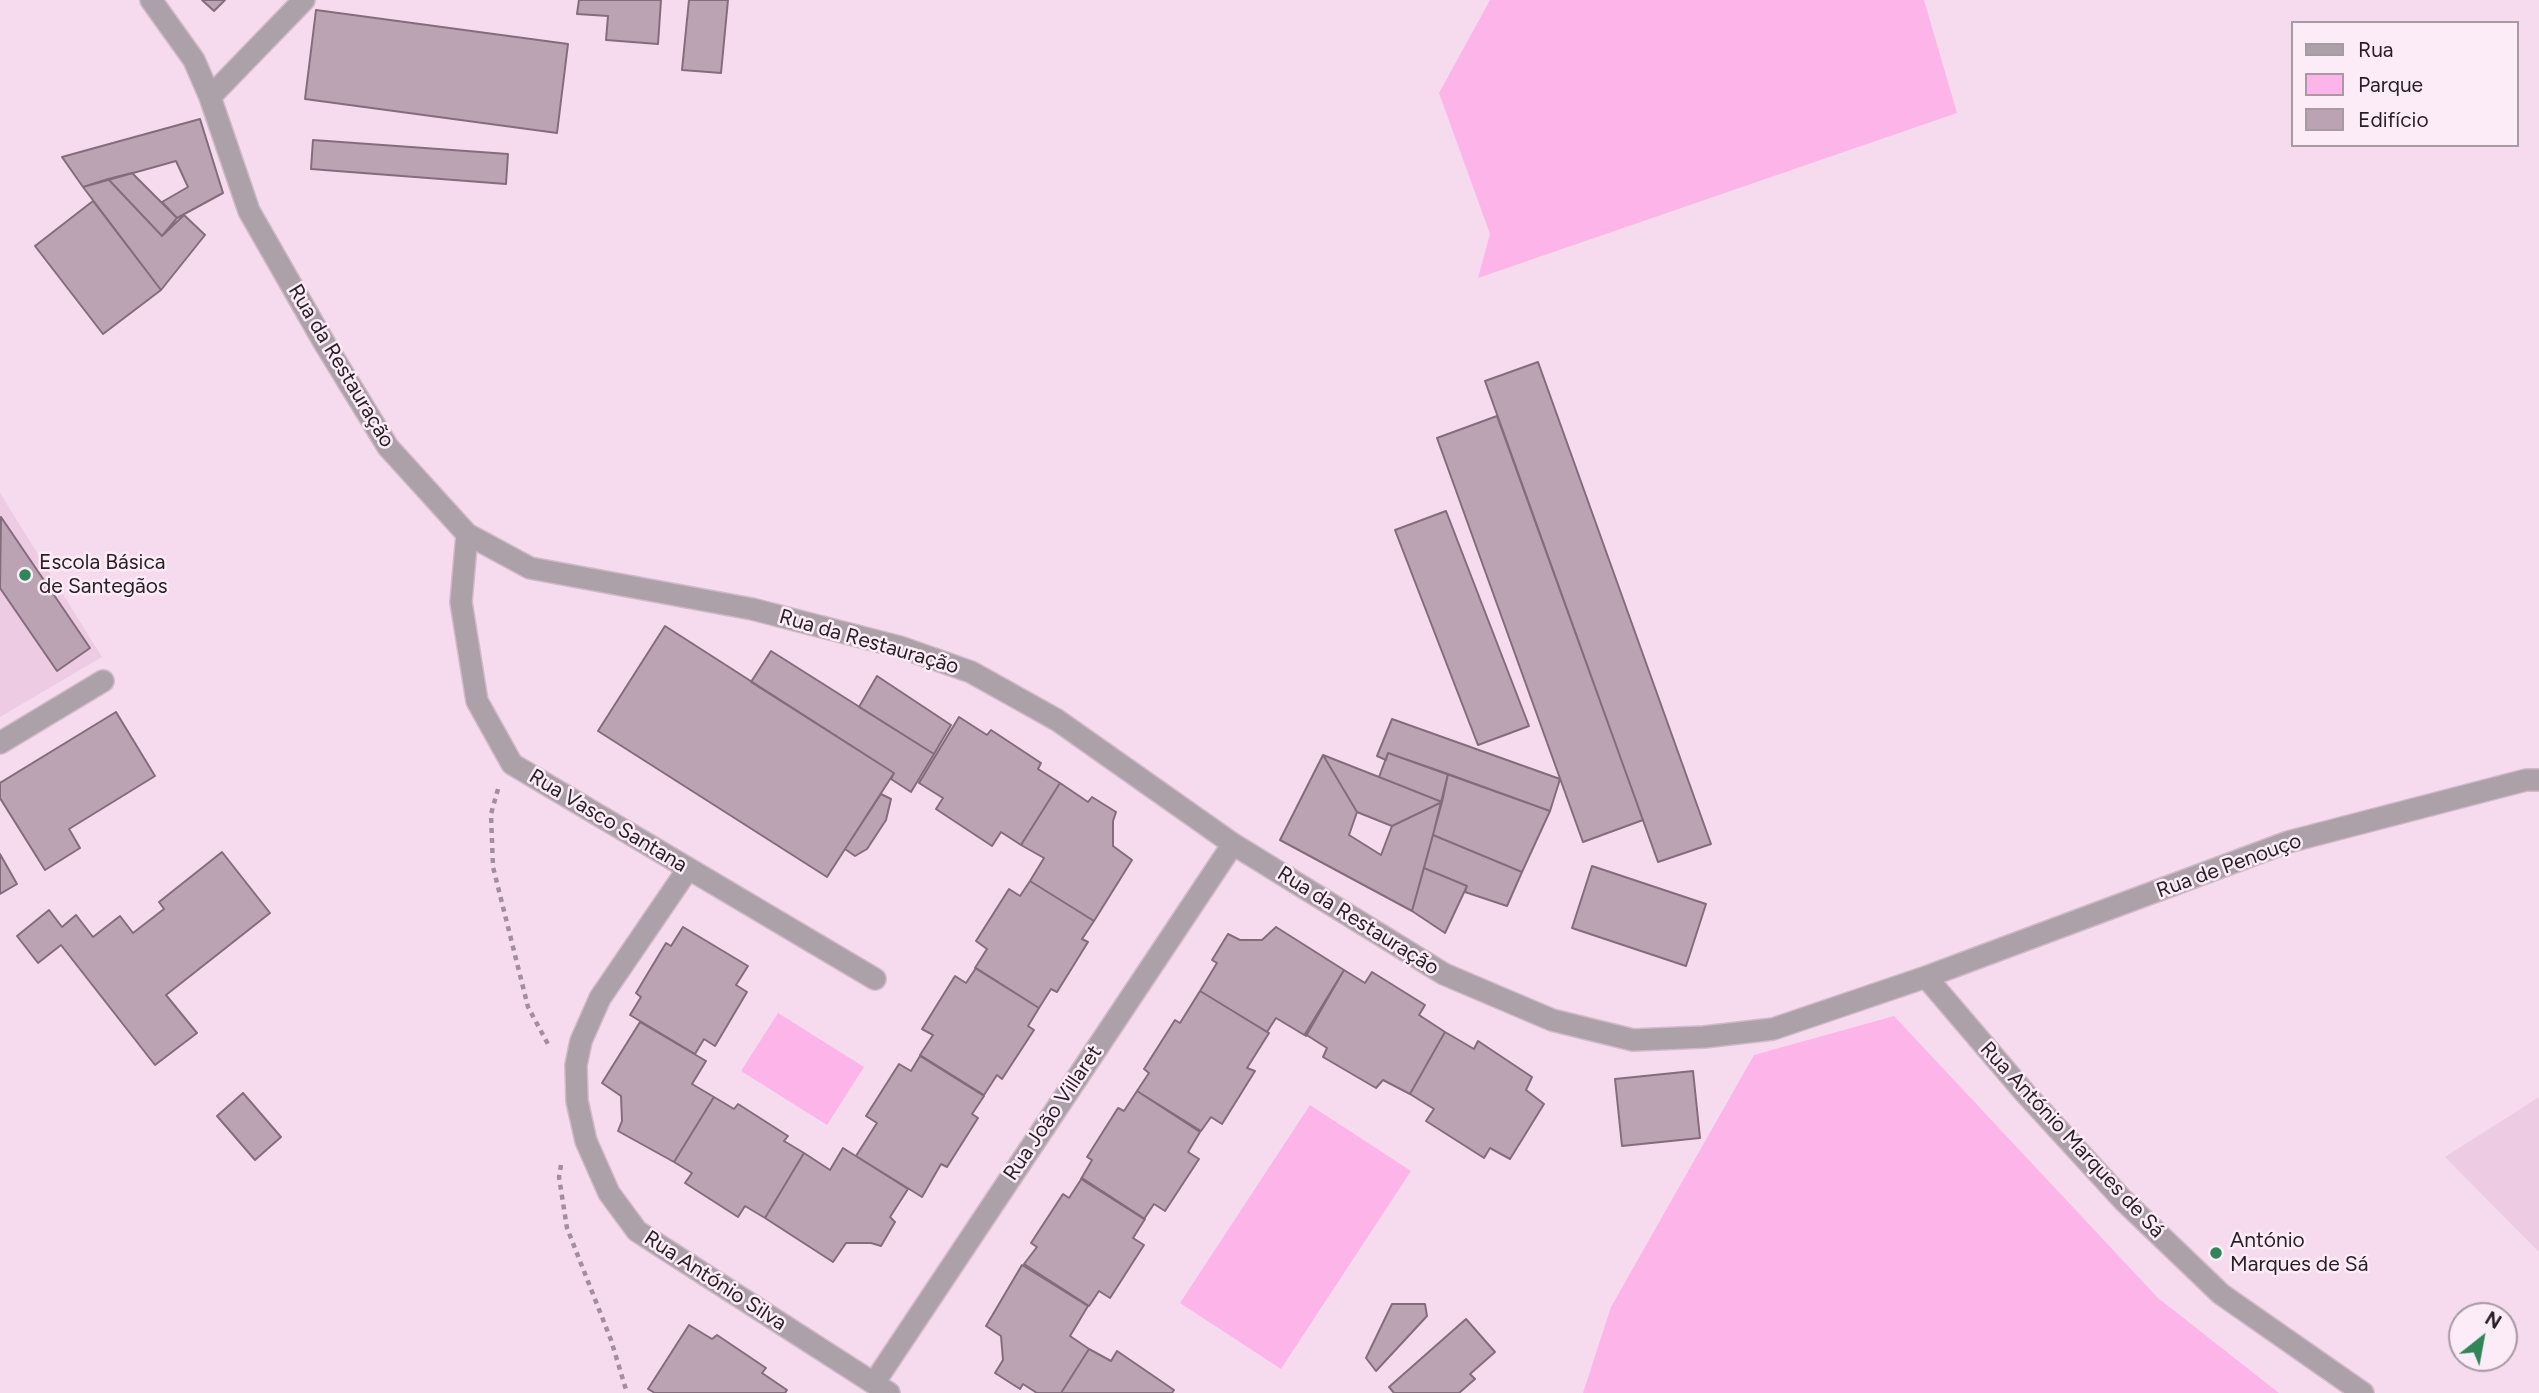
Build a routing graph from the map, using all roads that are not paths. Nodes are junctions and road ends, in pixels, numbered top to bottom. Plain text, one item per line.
1 (151, 0) edge
2 (304, 0) edge
3 (210, 97) junction
4 (467, 534) junction
5 (103, 681) dead end
6 (0, 743) edge
7 (2539, 779) edge
8 (1233, 844) junction
9 (688, 869) junction
10 (1926, 977) junction
11 (875, 979) dead end
12 (881, 1388) edge
13 (2363, 1393) edge

1 - 3 street, Rua da Restauração
2 - 3 street
3 - 4 street, Rua da Restauração
4 - 8 street, Rua da Restauração
4 - 9 street, Rua Vasco Santana
5 - 6 street
7 - 10 street, Rua de Penouço
8 - 10 street, Rua da Restauração
8 - 12 street, Rua João Villaret
9 - 11 street, Rua Vasco Santana
9 - 12 street, Rua António Silva
10 - 13 street, Rua António Marques de Sá

